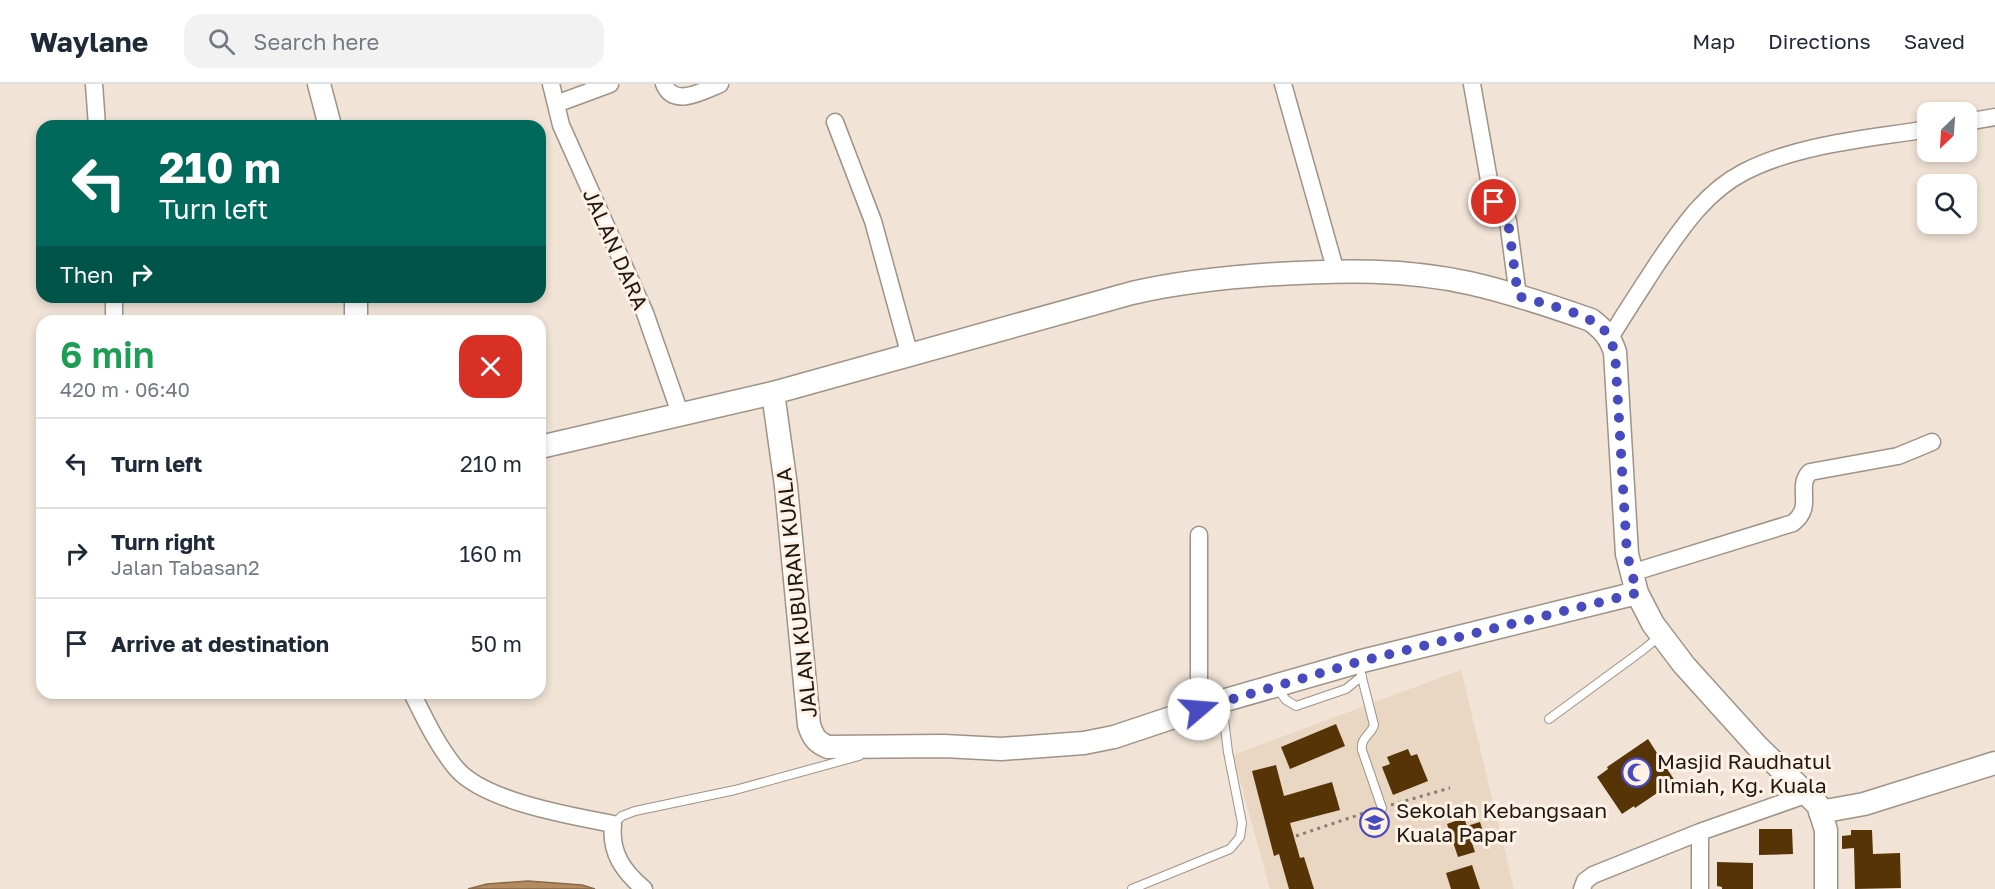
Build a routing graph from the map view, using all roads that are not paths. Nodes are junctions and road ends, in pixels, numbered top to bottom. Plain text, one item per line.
1 (94, 84) edge
2 (319, 84) edge
3 (551, 84) edge
4 (610, 84) edge
5 (664, 84) edge
6 (720, 84) edge
7 (1283, 84) edge
8 (1472, 84) edge
9 (556, 104) junction
10 (1995, 117) edge
11 (97, 120) edge
12 (328, 120) edge
13 (1977, 120) edge
14 (835, 122) dead end
15 (1917, 131) edge
16 (1336, 272) junction
17 (1518, 296) junction
18 (1610, 338) junction
19 (910, 356) junction
20 (773, 393) junction
21 (681, 416) junction
22 (1932, 442) dead end
23 (546, 446) edge
24 (1199, 535) dead end
25 (1634, 583) junction
26 (1661, 634) junction
27 (1360, 669) junction
28 (415, 699) edge
29 (1222, 701) junction
30 (1199, 709) junction
31 (1549, 719) dead end
32 (892, 747) junction
33 (1995, 763) edge
34 (1814, 803) junction
35 (1382, 808) dead end
36 (613, 824) junction
37 (1700, 832) junction
38 (644, 889) edge
39 (1132, 889) edge
40 (1582, 889) edge
41 (1700, 889) edge
42 (1826, 889) edge

1 - 11 street
2 - 12 main road
3 - 9 street, JALAN DARA
4 - 9 street
5 - 6 street
7 - 16 street
8 - 17 street
9 - 21 street, JALAN DARA
10 - 13 street
14 - 19 street
15 - 18 street
16 - 17 main road
16 - 19 main road
17 - 18 main road
18 - 25 main road
19 - 20 main road
20 - 21 main road
20 - 32 main road, JALAN KUBURAN KUALA
21 - 23 main road
22 - 25 street
24 - 30 street
25 - 26 main road
25 - 27 main road, JALAN KUBURAN KUALA
26 - 31 lane
26 - 34 main road
27 - 29 main road, JALAN KUBURAN KUALA
27 - 35 lane
28 - 36 street
29 - 30 main road, JALAN KUBURAN KUALA
29 - 39 lane
30 - 32 main road, JALAN KUBURAN KUALA
32 - 36 lane
33 - 34 main road
34 - 37 street
34 - 42 main road
36 - 38 street
37 - 40 street
37 - 41 street

